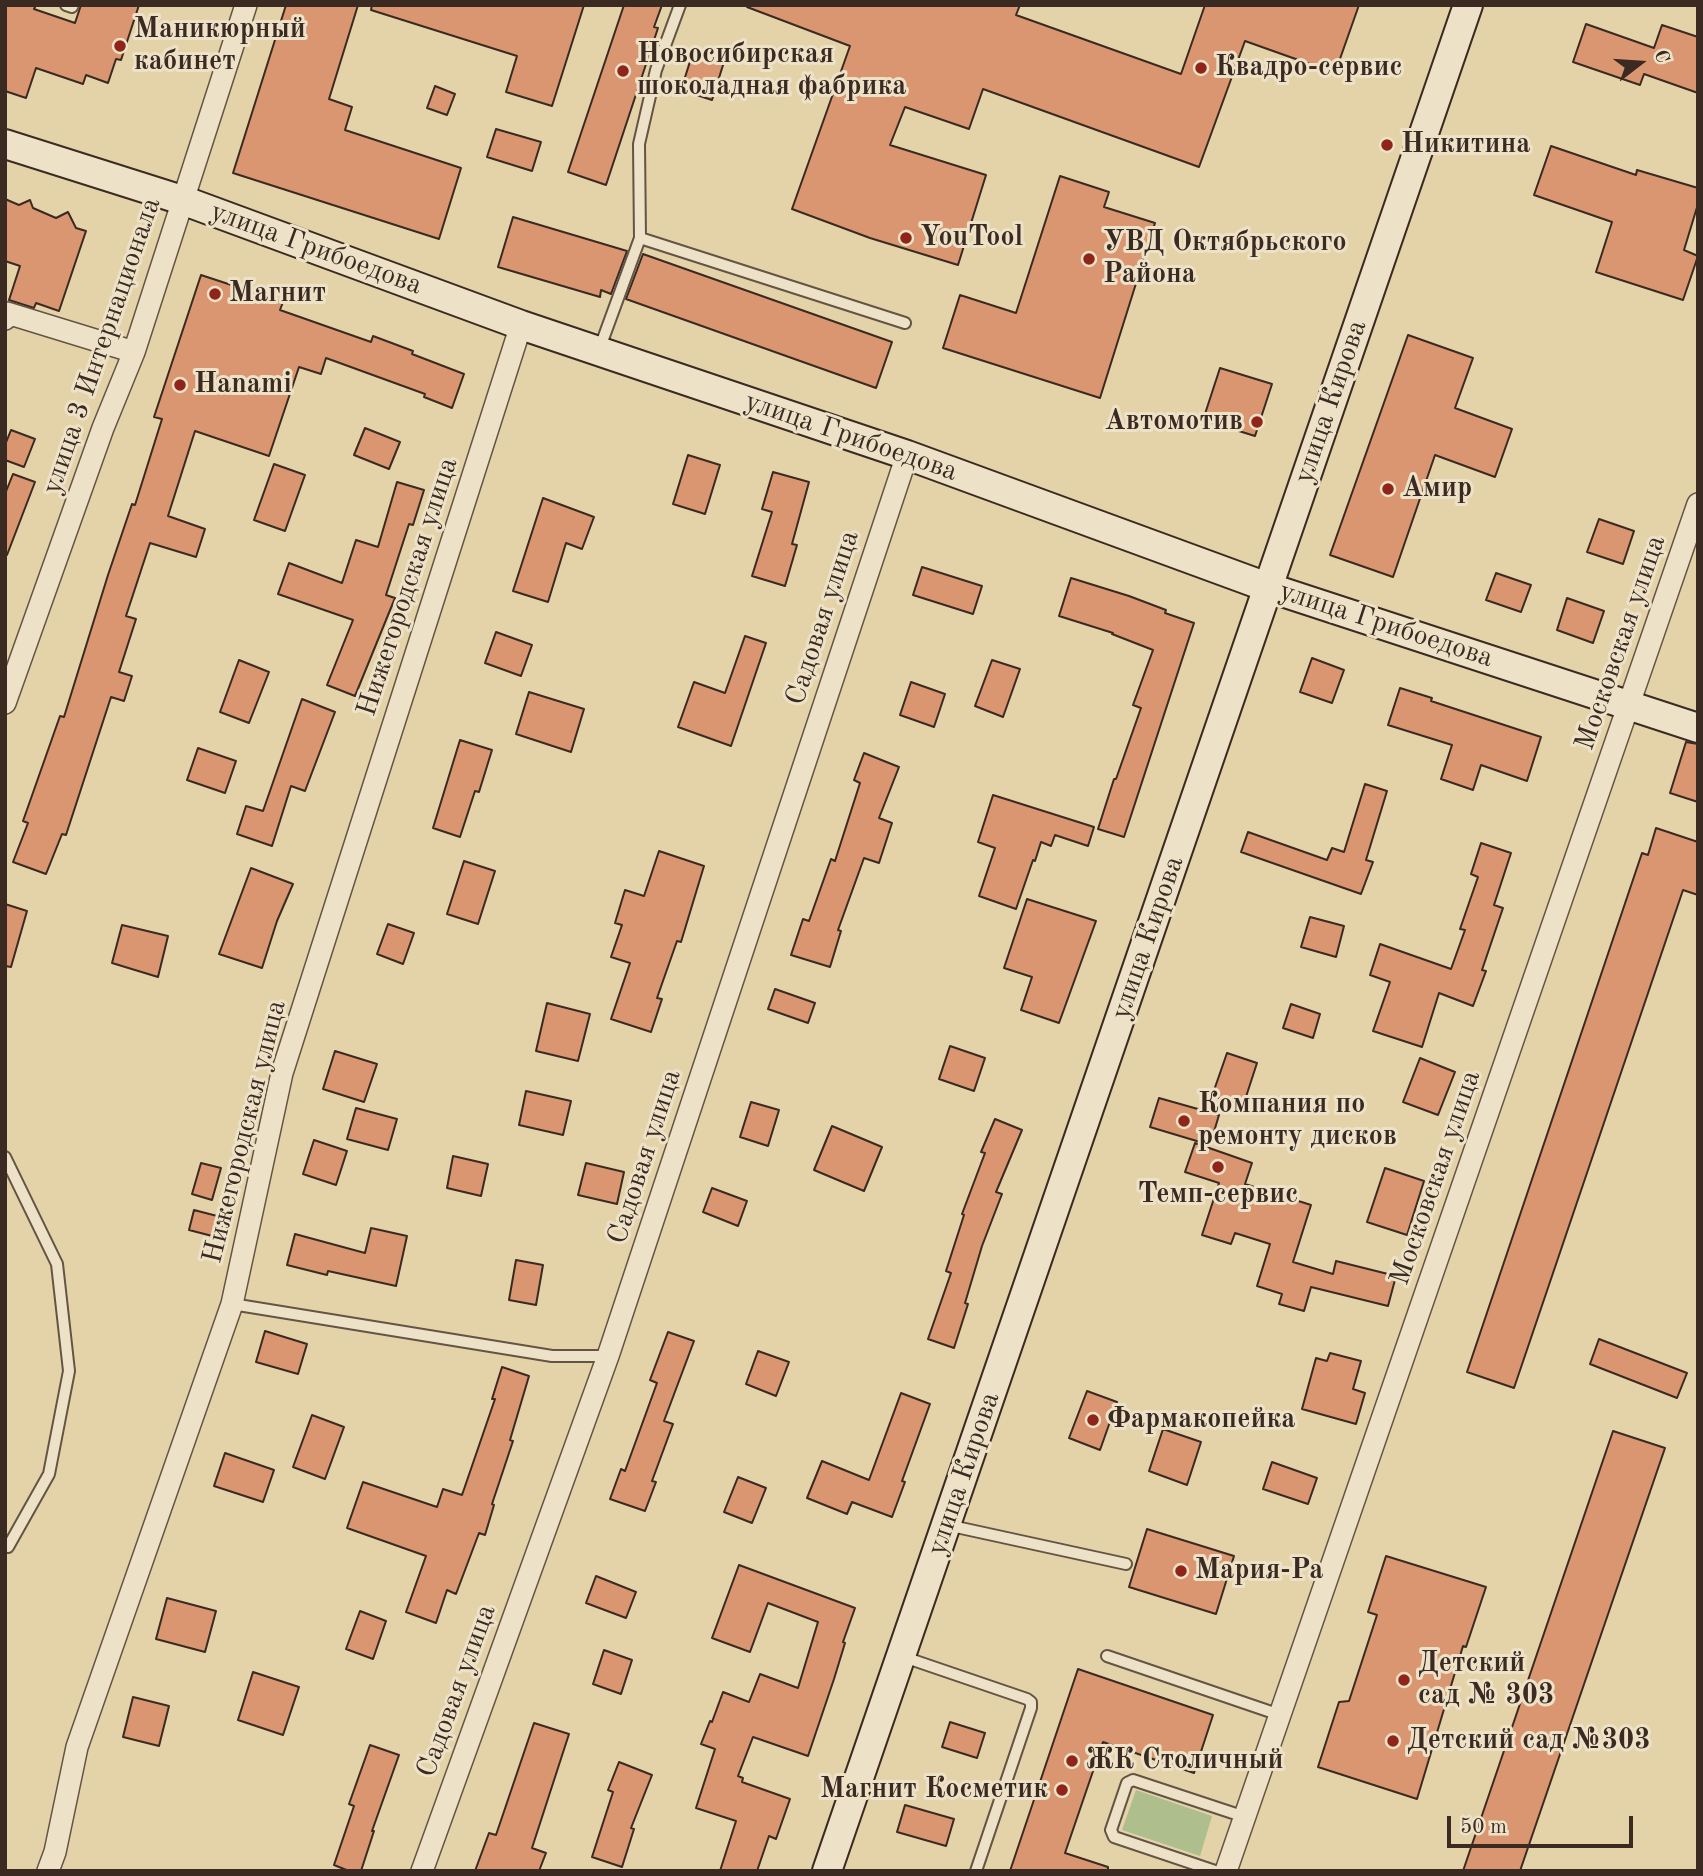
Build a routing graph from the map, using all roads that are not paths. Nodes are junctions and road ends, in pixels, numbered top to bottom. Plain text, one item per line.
1 (66, 5) edge
2 (73, 5) edge
3 (246, 5) edge
4 (680, 5) edge
5 (1468, 5) edge
6 (5, 144) edge
7 (182, 200) junction
8 (640, 238) junction
9 (5, 319) edge
10 (905, 323) dead end
11 (521, 325) junction
12 (599, 350) junction
13 (134, 352) junction
14 (907, 455) junction
15 (1698, 504) edge
16 (1267, 587) junction
17 (5, 703) edge
18 (1629, 705) junction
19 (1698, 728) edge
20 (5, 1157) edge
21 (232, 1304) junction
22 (608, 1356) junction
23 (947, 1525) junction
24 (8, 1547) dead end
25 (1126, 1564) dead end
26 (901, 1656) junction
27 (1107, 1656) dead end
28 (1280, 1715) junction
29 (1245, 1817) junction
30 (48, 1871) edge
31 (422, 1871) edge
32 (827, 1871) edge
33 (976, 1871) edge
34 (1215, 1871) edge
35 (1226, 1871) edge

1 - 2 lane
3 - 7 street, улица 3 Интернационала
4 - 8 lane
5 - 16 main road, улица Кирова
6 - 7 main road, улица Грибоедова
7 - 11 main road, улица Грибоедова
7 - 13 street, улица 3 Интернационала
8 - 10 lane
8 - 12 lane
9 - 13 street
11 - 12 main road, улица Грибоедова
11 - 21 street, Нижегородская улица
12 - 14 main road, улица Грибоедова
13 - 17 street, улица 3 Интернационала
14 - 16 main road, улица Грибоедова
14 - 22 street, Садовая улица
15 - 18 street, Московская улица
16 - 18 main road, улица Грибоедова
16 - 23 main road, улица Кирова
18 - 19 main road, улица Грибоедова
18 - 28 street, Московская улица
20 - 24 lane
21 - 22 lane
21 - 30 street, Нижегородская улица
22 - 31 street, Садовая улица
23 - 25 lane
23 - 26 main road, улица Кирова
26 - 32 main road, улица Кирова
26 - 33 lane
27 - 28 lane
28 - 29 street, Московская улица
29 - 34 lane
29 - 35 street, Московская улица

